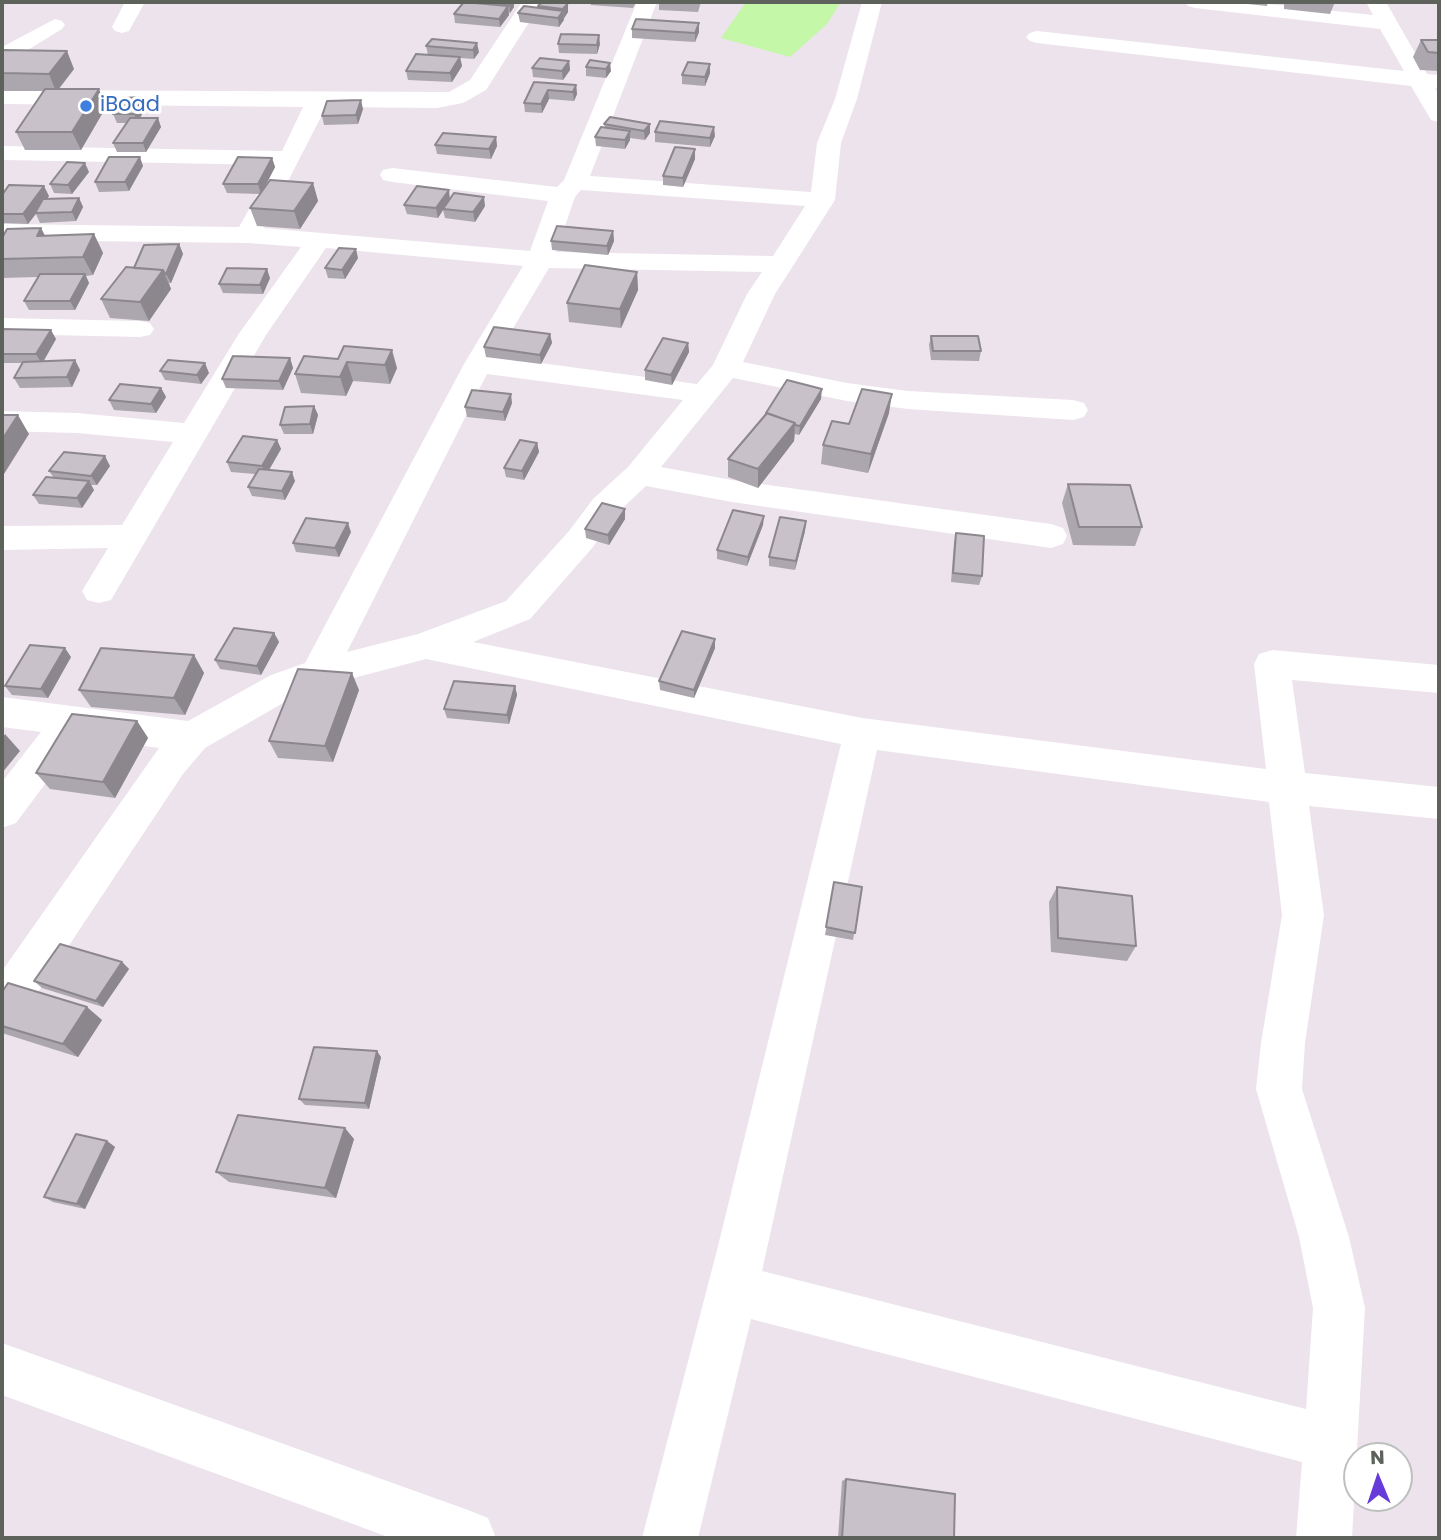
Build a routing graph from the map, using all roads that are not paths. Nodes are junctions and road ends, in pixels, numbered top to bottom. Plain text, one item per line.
1 (135, 2) edge
2 (532, 2) edge
3 (647, 2) edge
4 (872, 2) edge
5 (1195, 2) edge
6 (1376, 2) edge
7 (1387, 23) junction
8 (55, 24) dead end
9 (122, 27) dead end
10 (1037, 37) dead end
11 (2, 56) edge
12 (1430, 81) edge
13 (2, 97) edge
14 (318, 99) junction
15 (1439, 115) edge
16 (2, 153) edge
17 (290, 158) junction
18 (392, 175) dead end
19 (569, 188) junction
20 (822, 200) junction
21 (2, 232) edge
22 (248, 235) junction
23 (319, 240) junction
24 (540, 260) junction
25 (779, 264) junction
26 (2, 326) edge
27 (140, 329) dead end
28 (478, 364) junction
29 (726, 368) junction
30 (704, 394) junction
31 (1073, 410) dead end
32 (2, 421) edge
33 (193, 434) junction
34 (639, 474) junction
35 (132, 536) junction
36 (1051, 536) dead end
37 (2, 538) edge
38 (99, 591) dead end
39 (426, 646) junction
40 (318, 673) junction
41 (1439, 678) edge
42 (2, 712) edge
43 (71, 721) junction
44 (862, 733) junction
45 (192, 737) junction
46 (1289, 788) junction
47 (1439, 803) edge
48 (2, 811) edge
49 (2, 1007) edge
50 (733, 1289) junction
51 (2, 1369) edge
52 (1330, 1442) junction
53 (468, 1538) edge
54 (670, 1538) edge
55 (1324, 1538) edge

1 - 9 street
2 - 14 street
3 - 19 street
4 - 20 street
5 - 7 street
6 - 7 street
7 - 12 street
8 - 11 street
10 - 12 street
12 - 15 street
13 - 14 street
14 - 17 street
16 - 17 street
17 - 22 street
18 - 19 street
19 - 20 street
19 - 24 street
20 - 25 street
21 - 22 street
22 - 23 street
23 - 24 street
23 - 33 street
24 - 25 street
24 - 28 street
25 - 29 street
26 - 27 street
28 - 30 street
28 - 40 street
29 - 30 street
29 - 31 street
30 - 34 street
32 - 33 street
33 - 35 street
34 - 36 street
34 - 39 street
35 - 37 street
35 - 38 street
39 - 40 street
39 - 44 street
40 - 45 street
41 - 46 street
42 - 43 street
43 - 45 street
43 - 48 street
44 - 46 street
44 - 50 street
45 - 49 street
46 - 47 street
46 - 52 street
50 - 52 street
50 - 54 street
51 - 53 street
52 - 55 street

